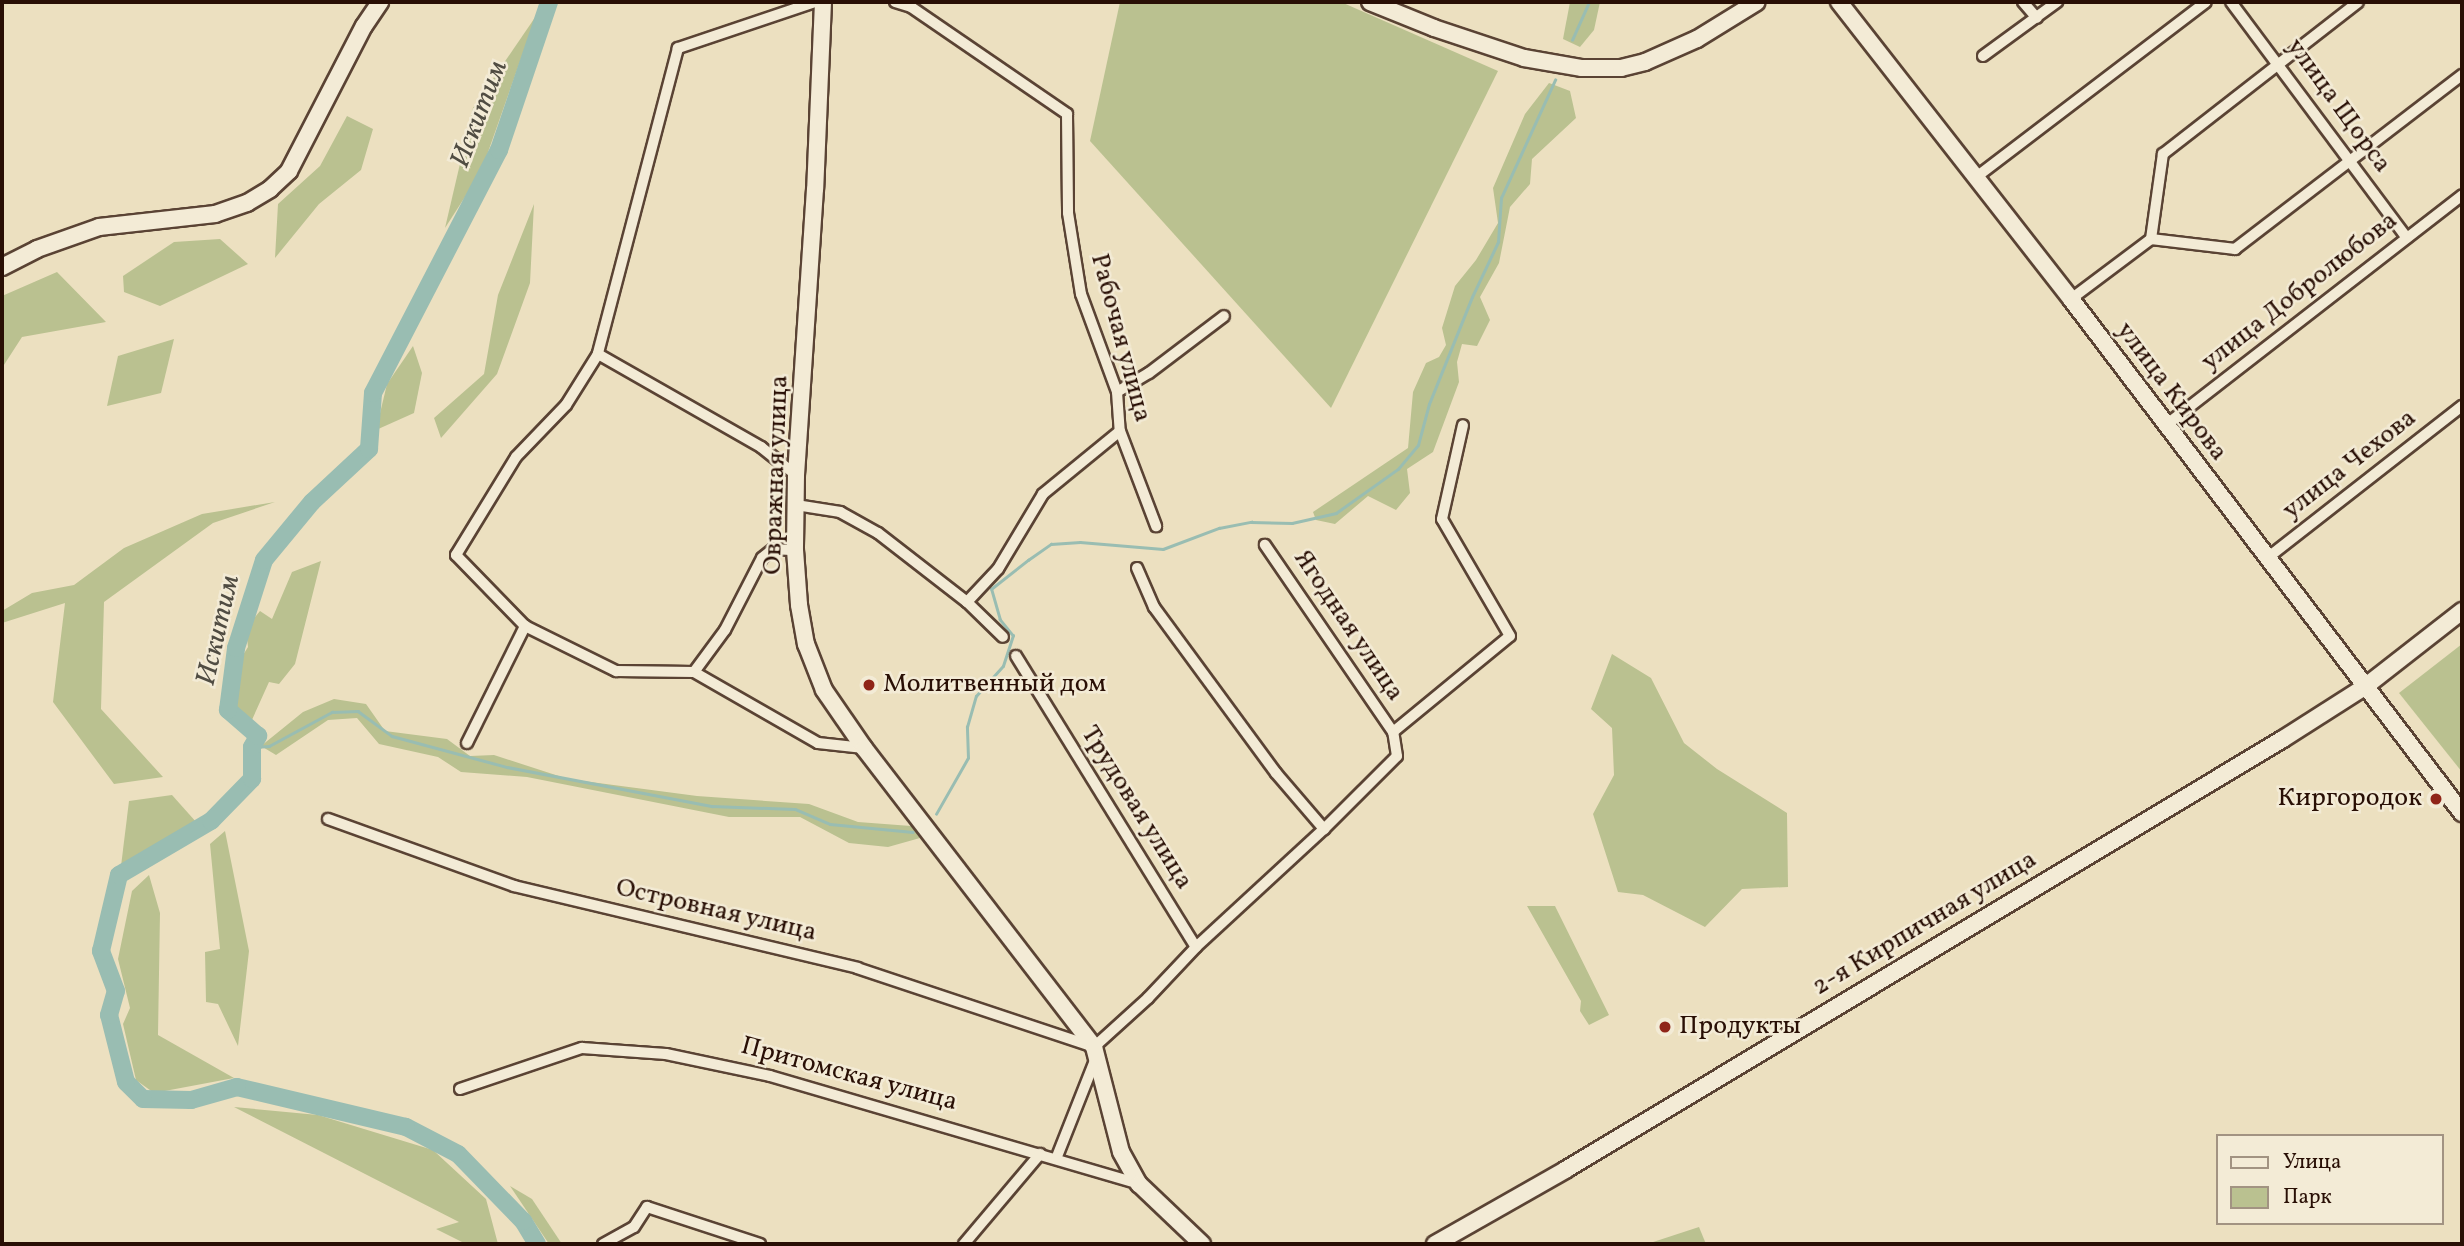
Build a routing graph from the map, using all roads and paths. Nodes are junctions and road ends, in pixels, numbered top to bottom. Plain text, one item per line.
1 (380, 2) edge
2 (815, 2) edge
3 (823, 2) edge
4 (895, 2) edge
5 (1370, 2) edge
6 (1757, 2) edge
7 (1839, 2) edge
8 (2023, 2) edge
9 (2057, 2) edge
10 (2206, 2) edge
11 (2231, 2) edge
12 (2358, 2) edge
13 (2037, 18) junction
14 (1983, 56) dead end
15 (2279, 62) junction
16 (2462, 75) edge
17 (2350, 160) junction
18 (1975, 178) junction
19 (2462, 195) edge
20 (2406, 238) junction
21 (2151, 239) junction
22 (2, 267) edge
23 (2071, 299) junction
24 (1224, 316) dead end
25 (598, 354) junction
26 (1116, 392) junction
27 (2462, 406) edge
28 (1463, 425) dead end
29 (2166, 425) junction
30 (1120, 431) junction
31 (796, 475) junction
32 (796, 505) junction
33 (1156, 526) dead end
34 (1265, 545) dead end
35 (795, 550) junction
36 (2266, 559) junction
37 (1137, 568) dead end
38 (967, 602) junction
39 (2462, 611) edge
40 (525, 626) junction
41 (1003, 637) dead end
42 (1016, 656) dead end
43 (694, 672) junction
44 (2365, 686) junction
45 (1393, 732) junction
46 (467, 743) dead end
47 (864, 748) junction
48 (2462, 813) edge
49 (328, 819) dead end
50 (1324, 829) junction
51 (1196, 947) junction
52 (1095, 1053) junction
53 (460, 1089) dead end
54 (1040, 1154) junction
55 (1056, 1159) junction
56 (1139, 1184) junction
57 (603, 1244) edge
58 (760, 1244) edge
59 (964, 1244) edge
60 (1202, 1244) edge
61 (1435, 1244) edge

1 - 22 street
2 - 25 street
3 - 31 street, Овражная улица
4 - 26 street, Рабочая улица
5 - 6 street
7 - 18 street, улица Кирова
8 - 13 street
9 - 13 street
10 - 18 street
11 - 15 street, улица Щорса
12 - 15 street
13 - 14 street
15 - 17 street, улица Щорса
15 - 21 street
16 - 17 street
17 - 20 street, улица Щорса
17 - 21 street
18 - 23 street, улица Кирова
19 - 20 street, улица Добролюбова
20 - 29 street, улица Добролюбова
21 - 23 street
23 - 29 street, улица Кирова
24 - 26 street
25 - 31 street
25 - 40 street
26 - 30 street, Рабочая улица
27 - 36 street, улица Чехова
28 - 45 street
29 - 36 street, улица Кирова
30 - 33 street, Рабочая улица
30 - 38 street
31 - 32 street, Овражная улица
32 - 35 street, Овражная улица
32 - 38 street
34 - 45 street, Ягодная улица
35 - 43 street
35 - 47 street, Овражная улица
36 - 44 street, улица Кирова
37 - 50 street
38 - 41 street
39 - 44 street, 2-я Кирпичная улица
40 - 43 street
40 - 46 street
42 - 51 street, Трудовая улица
43 - 47 street
44 - 48 street, улица Кирова
44 - 61 street, 2-я Кирпичная улица
45 - 50 street
47 - 52 street, Овражная улица
49 - 52 street, Островная улица
50 - 51 street
51 - 52 street
52 - 55 street
52 - 56 street, Овражная улица
53 - 54 street, Притомская улица
54 - 55 street, Притомская улица
54 - 59 street
55 - 56 street, Притомская улица
56 - 60 street, Притомская улица
57 - 58 street

